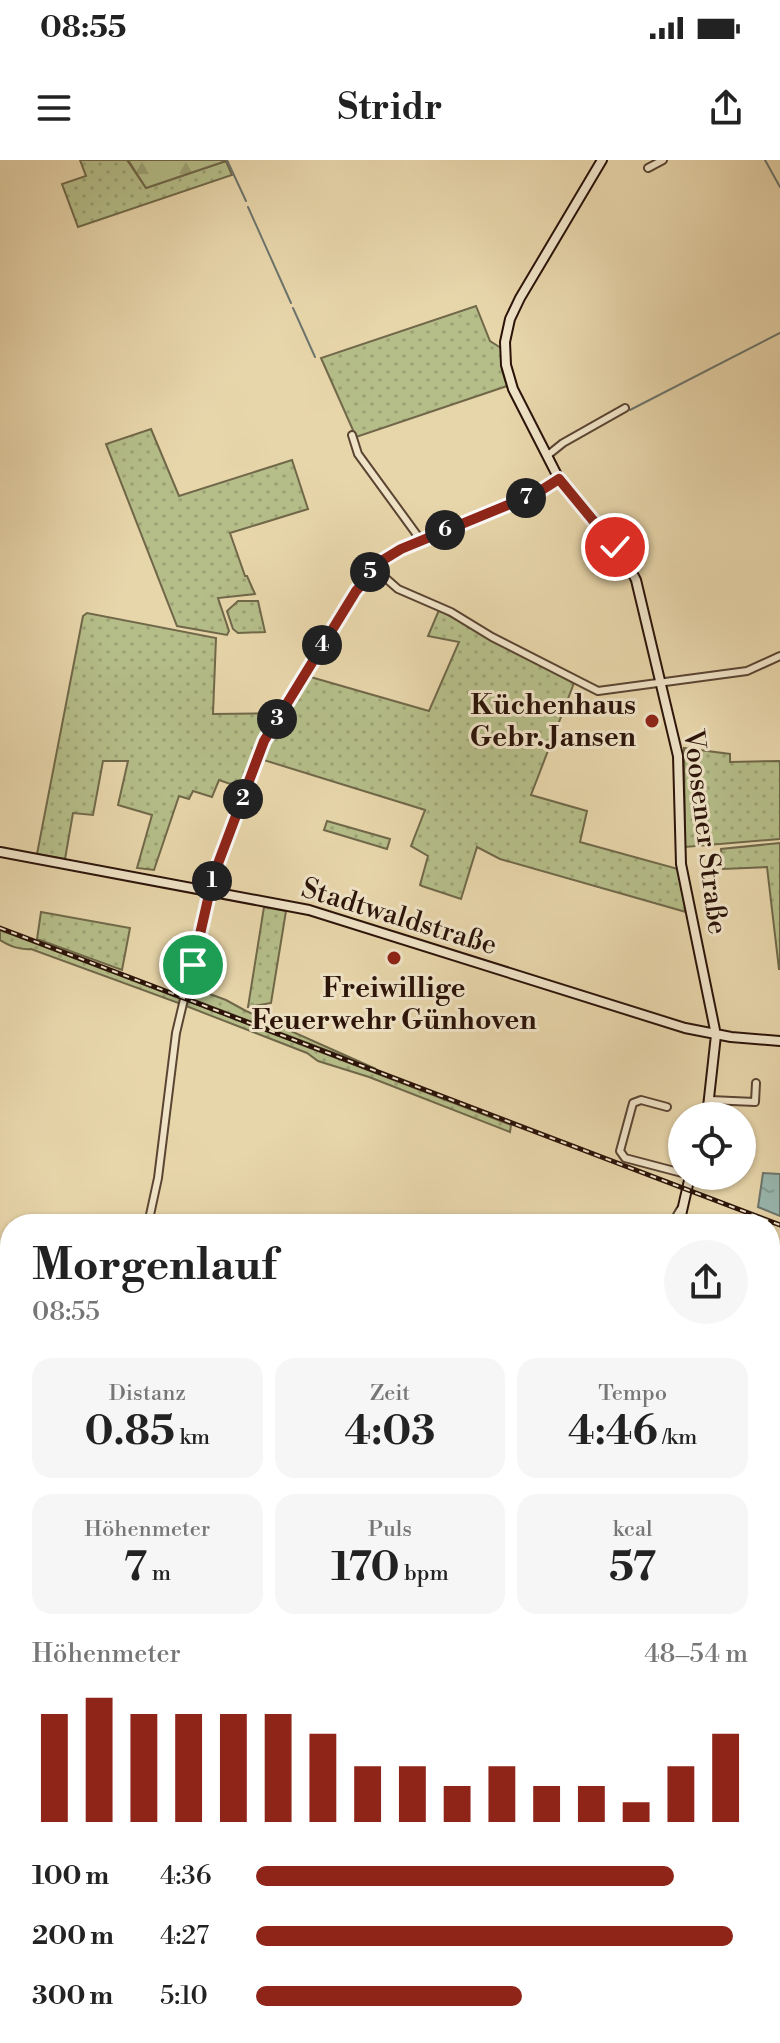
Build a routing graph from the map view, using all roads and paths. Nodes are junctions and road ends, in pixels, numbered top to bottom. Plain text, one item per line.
1 (602, 160) edge
2 (663, 160) edge
3 (648, 168) dead end
4 (625, 408) dead end
5 (352, 435) dead end
6 (548, 455) junction
7 (559, 479) junction
8 (420, 539) junction
9 (374, 568) junction
10 (780, 656) edge
11 (659, 682) junction
12 (0, 852) edge
13 (211, 890) junction
14 (716, 1035) junction
15 (780, 1041) edge
16 (756, 1083) dead end
17 (710, 1100) joint
18 (667, 1107) dead end
19 (668, 1169) edge
20 (686, 1190) edge
21 (681, 1207) junction
22 (150, 1214) edge
23 (677, 1214) edge
24 (680, 1214) edge

1 - 6 street, Voosener Straße
2 - 3 street
4 - 6 street
5 - 8 street
6 - 7 street, Voosener Straße
7 - 8 street
7 - 11 street, Voosener Straße
8 - 9 street
9 - 11 street
9 - 13 street
10 - 11 street
11 - 14 street, Voosener Straße
12 - 13 street, Stadtwaldstraße
13 - 14 street, Stadtwaldstraße
13 - 22 street
14 - 15 street, Stadtwaldstraße
14 - 17 street, Voosener Straße
16 - 17 street
18 - 19 street
20 - 21 street
21 - 23 street
21 - 24 street

